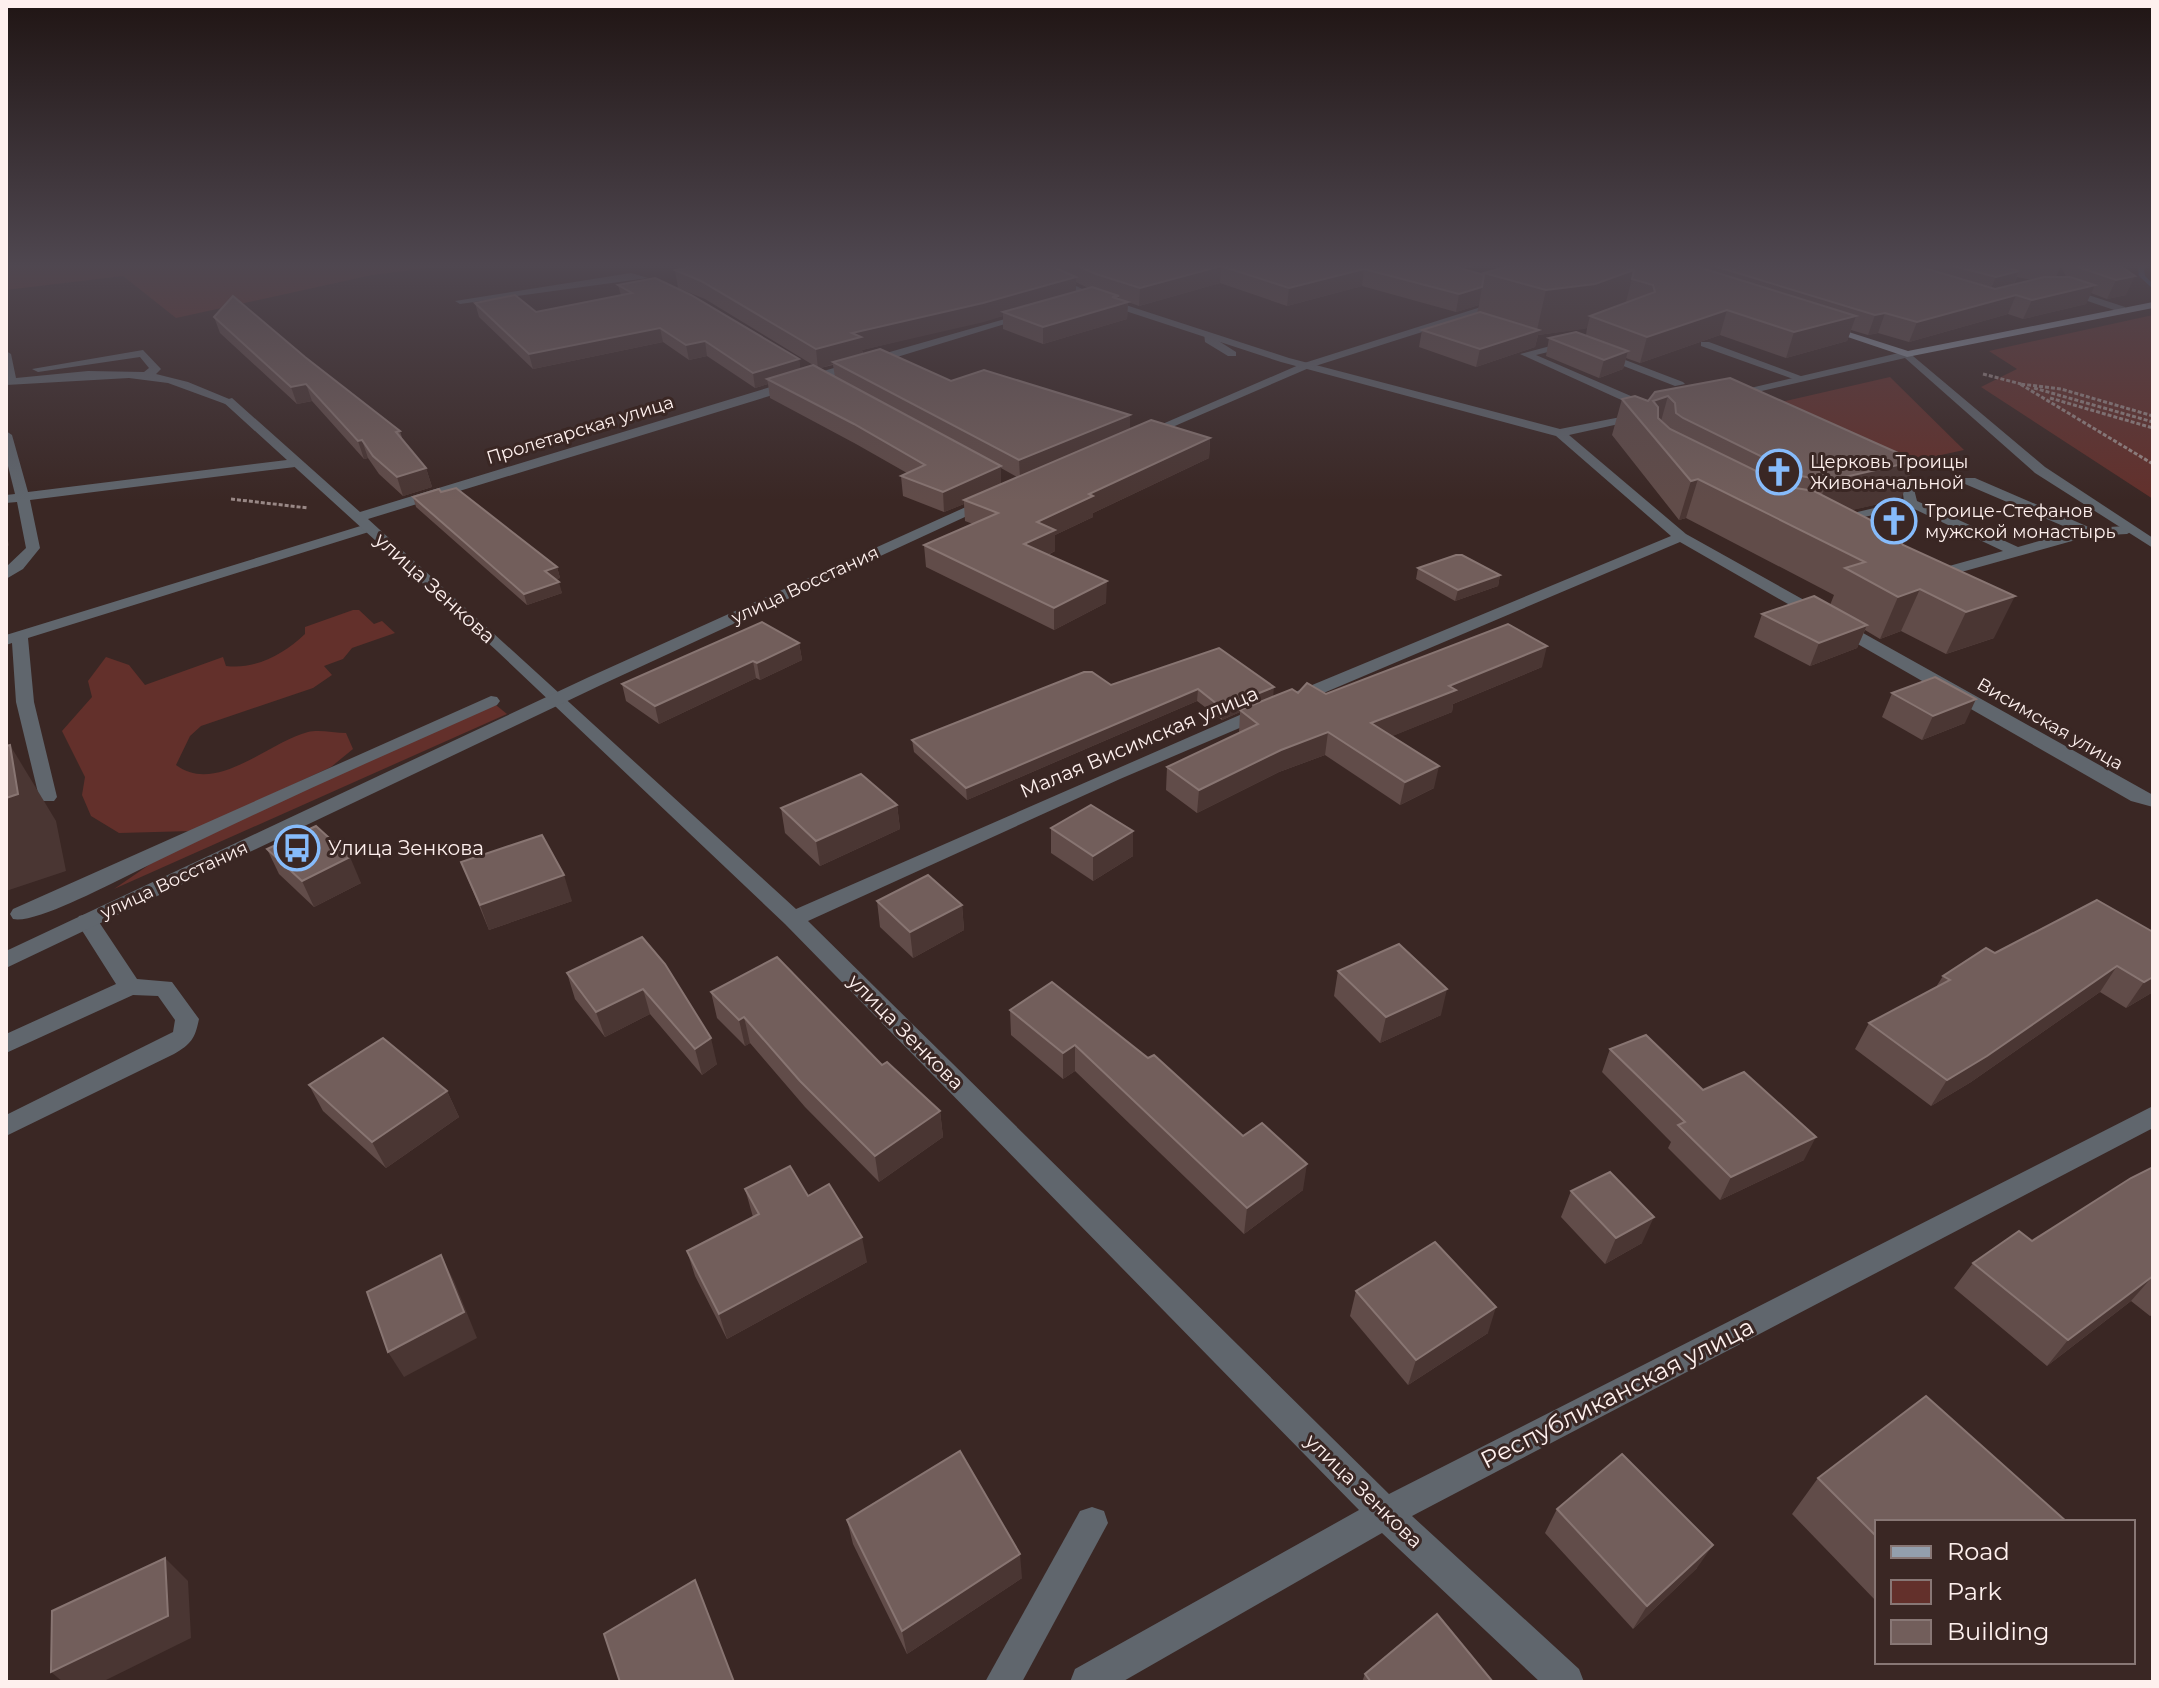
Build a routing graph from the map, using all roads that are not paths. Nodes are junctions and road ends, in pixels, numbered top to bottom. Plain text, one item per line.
1 (929, 344) edge
2 (1215, 344) edge
3 (1235, 344) edge
4 (1375, 344) edge
5 (1527, 344) edge
6 (1541, 344) edge
7 (1705, 344) edge
8 (1875, 344) edge
9 (1956, 344) edge
10 (1534, 345) junction
11 (6, 351) edge
12 (1232, 354) dead end
13 (1907, 354) junction
14 (1305, 366) junction
15 (804, 368) edge
16 (817, 376) junction
17 (145, 377) junction
18 (1800, 378) junction
19 (9, 379) edge
20 (1679, 384) edge
21 (841, 389) edge
22 (1713, 398) edge
23 (1670, 408) edge
24 (1656, 411) junction
25 (1617, 420) junction
26 (1637, 430) edge
27 (1560, 433) junction
28 (6, 435) edge
29 (1133, 439) edge
30 (295, 463) junction
31 (1869, 472) edge
32 (1970, 481) dead end
33 (1005, 494) edge
34 (23, 497) junction
35 (6, 499) edge
36 (1911, 503) junction
37 (361, 523) junction
38 (1816, 527) edge
39 (2127, 530) junction
40 (2089, 532) junction
41 (1681, 537) junction
42 (2153, 544) edge
43 (2017, 552) junction
44 (6, 574) edge
45 (1937, 594) edge
46 (13, 638) edge
47 (491, 701) dead end
48 (557, 701) junction
49 (47, 797) dead end
50 (2153, 801) edge
51 (21, 914) dead end
52 (793, 919) junction
53 (87, 921) junction
54 (6, 960) edge
55 (130, 987) junction
56 (6, 1044) edge
57 (2153, 1116) edge
58 (6, 1126) edge
59 (1385, 1513) junction
60 (1092, 1523) dead end
61 (1003, 1682) edge
62 (1088, 1682) edge
63 (1566, 1682) edge

1 - 16 street, Пролетарская улица
2 - 12 street
3 - 14 street, Висимская улица
4 - 14 street
5 - 10 street
6 - 10 street
7 - 18 street
8 - 13 main road
9 - 13 main road
10 - 20 street
10 - 24 street
11 - 19 street
13 - 18 street
13 - 39 street
14 - 27 street, Висимская улица
14 - 29 street
15 - 16 street
16 - 21 street
16 - 37 street, Пролетарская улица
17 - 19 street
17 - 19 street
17 - 30 street, улица Зенкова
18 - 22 street
23 - 24 street
24 - 25 street
25 - 26 street
25 - 27 street
27 - 41 street, Висимская улица
28 - 34 street
30 - 34 street
30 - 37 street, улица Зенкова
31 - 36 street
32 - 40 street
33 - 48 street, улица Восстания
34 - 35 street
34 - 44 street
36 - 38 street
36 - 43 street
37 - 46 street, Пролетарская улица
37 - 48 street, улица Зенкова
39 - 40 street
39 - 42 street
40 - 43 street
41 - 50 street, Висимская улица
41 - 52 street, Малая Висимская улица
43 - 45 street
46 - 49 street
47 - 51 street
48 - 52 street, улица Зенкова
48 - 53 street, улица Восстания
52 - 59 street, улица Зенкова
53 - 54 street, улица Восстания
53 - 55 street
55 - 56 street
55 - 58 street
57 - 59 street, Республиканская улица
59 - 62 street, Республиканская улица
59 - 63 street, улица Зенкова
60 - 61 street

